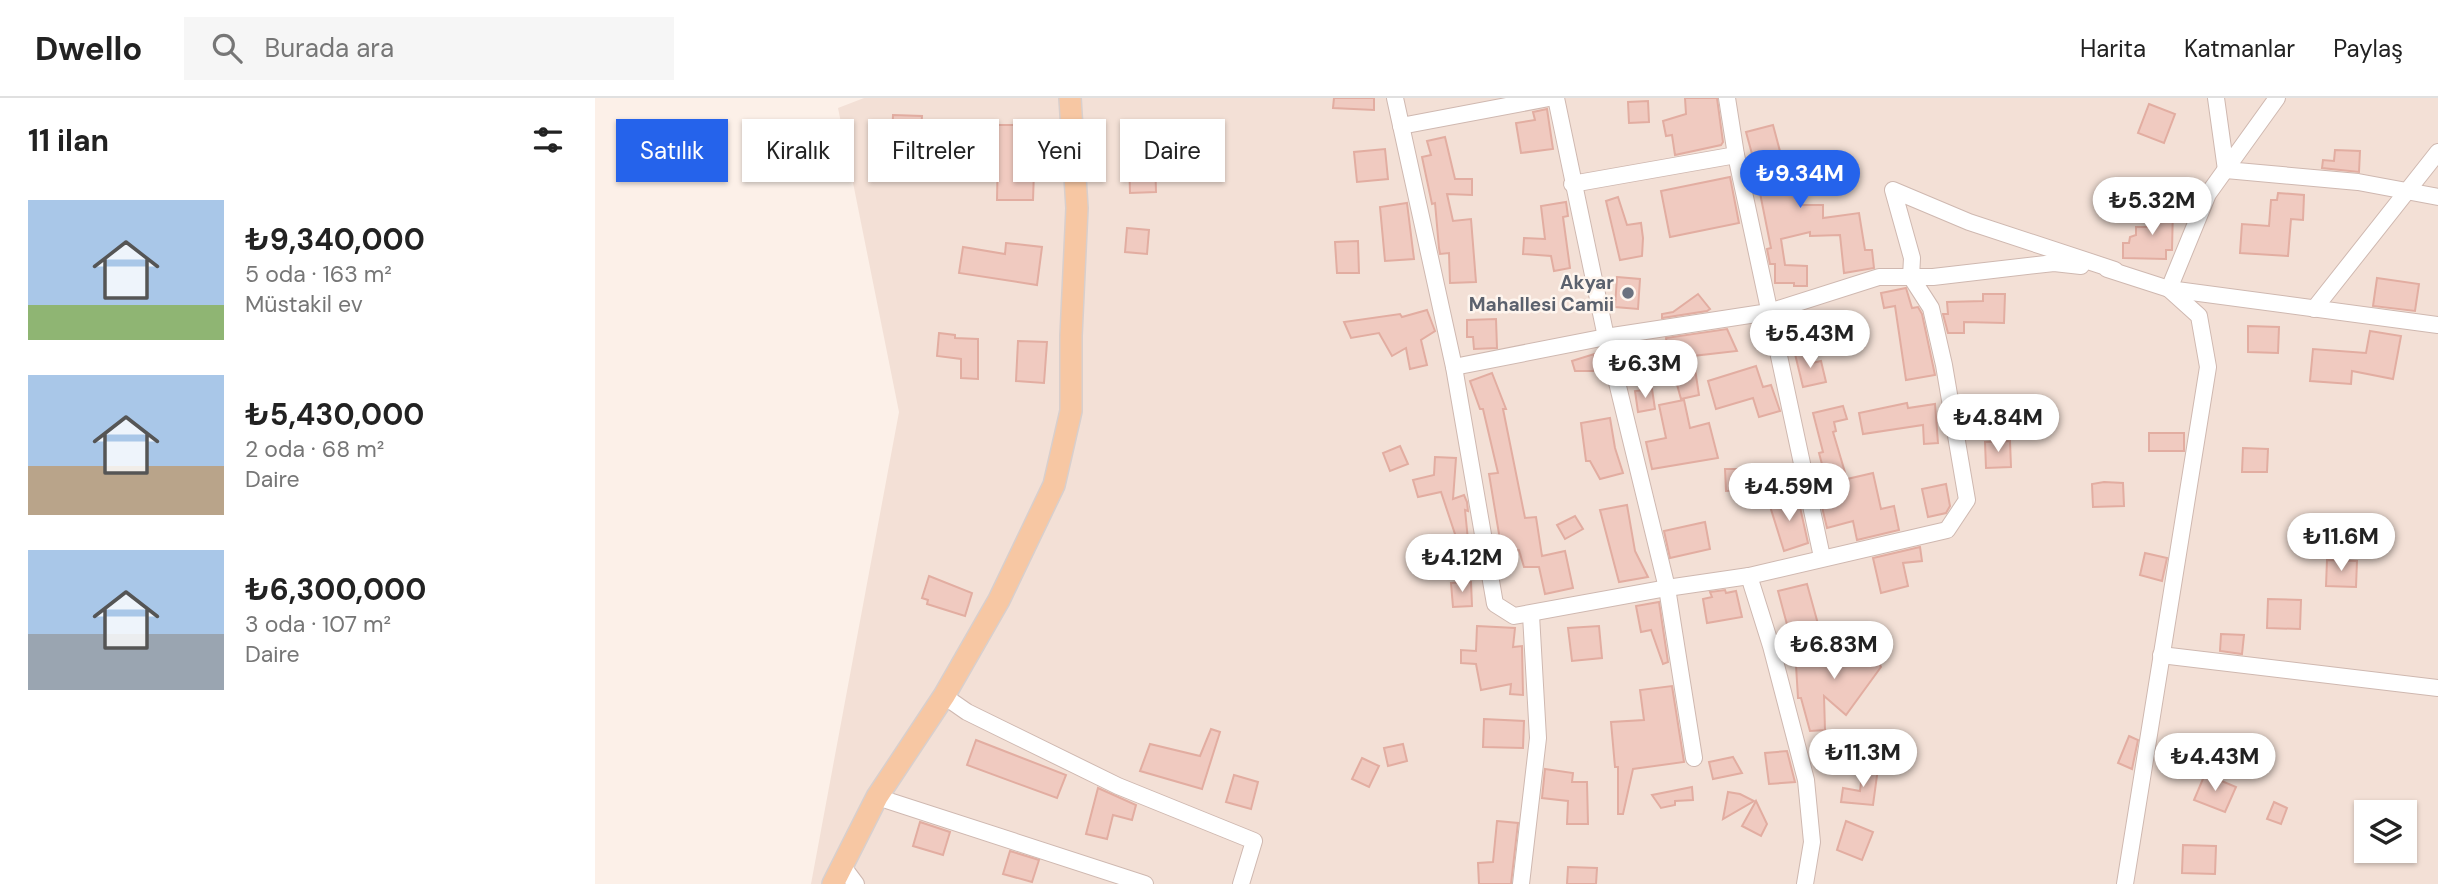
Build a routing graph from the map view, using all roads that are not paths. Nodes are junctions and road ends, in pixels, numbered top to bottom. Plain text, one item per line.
1 (1070, 98) edge
2 (1395, 98) edge
3 (1549, 98) edge
4 (1556, 98) edge
5 (1727, 98) edge
6 (2216, 98) edge
7 (2277, 98) edge
8 (1401, 126) junction
9 (2438, 152) edge
10 (1736, 155) junction
11 (2226, 170) junction
12 (1572, 184) junction
13 (2408, 191) junction
14 (2438, 197) edge
15 (2115, 270) junction
16 (1912, 276) junction
17 (2168, 289) junction
18 (2314, 309) junction
19 (1769, 312) junction
20 (2438, 325) edge
21 (1606, 337) junction
22 (1454, 367) junction
23 (1822, 557) junction
24 (1749, 576) junction
25 (1667, 587) junction
26 (1531, 614) junction
27 (2161, 654) junction
28 (2438, 688) edge
29 (944, 696) junction
30 (1694, 758) dead end
31 (877, 797) junction
32 (841, 864) junction
33 (833, 884) edge
34 (856, 884) edge
35 (1145, 884) edge
36 (1241, 884) edge
37 (1521, 884) edge
38 (1805, 884) edge
39 (2125, 884) edge

1 - 29 main road
2 - 8 street
3 - 8 street
4 - 12 street
5 - 10 street
6 - 11 street
7 - 11 street
8 - 22 street
9 - 13 street
10 - 12 street
10 - 19 street
11 - 13 street
11 - 17 street
12 - 21 street
13 - 14 street
13 - 18 street
15 - 16 street
15 - 16 street
15 - 17 street
16 - 19 street
16 - 23 street
17 - 18 street
17 - 27 street
18 - 20 street
19 - 21 street
19 - 23 street
21 - 22 street
21 - 25 street
22 - 26 street
23 - 24 street
24 - 25 street
24 - 38 street
25 - 26 street
25 - 30 street
26 - 37 street
27 - 28 street
27 - 39 street
29 - 31 main road
29 - 36 street
31 - 32 main road
31 - 35 street
32 - 33 main road
32 - 34 street

